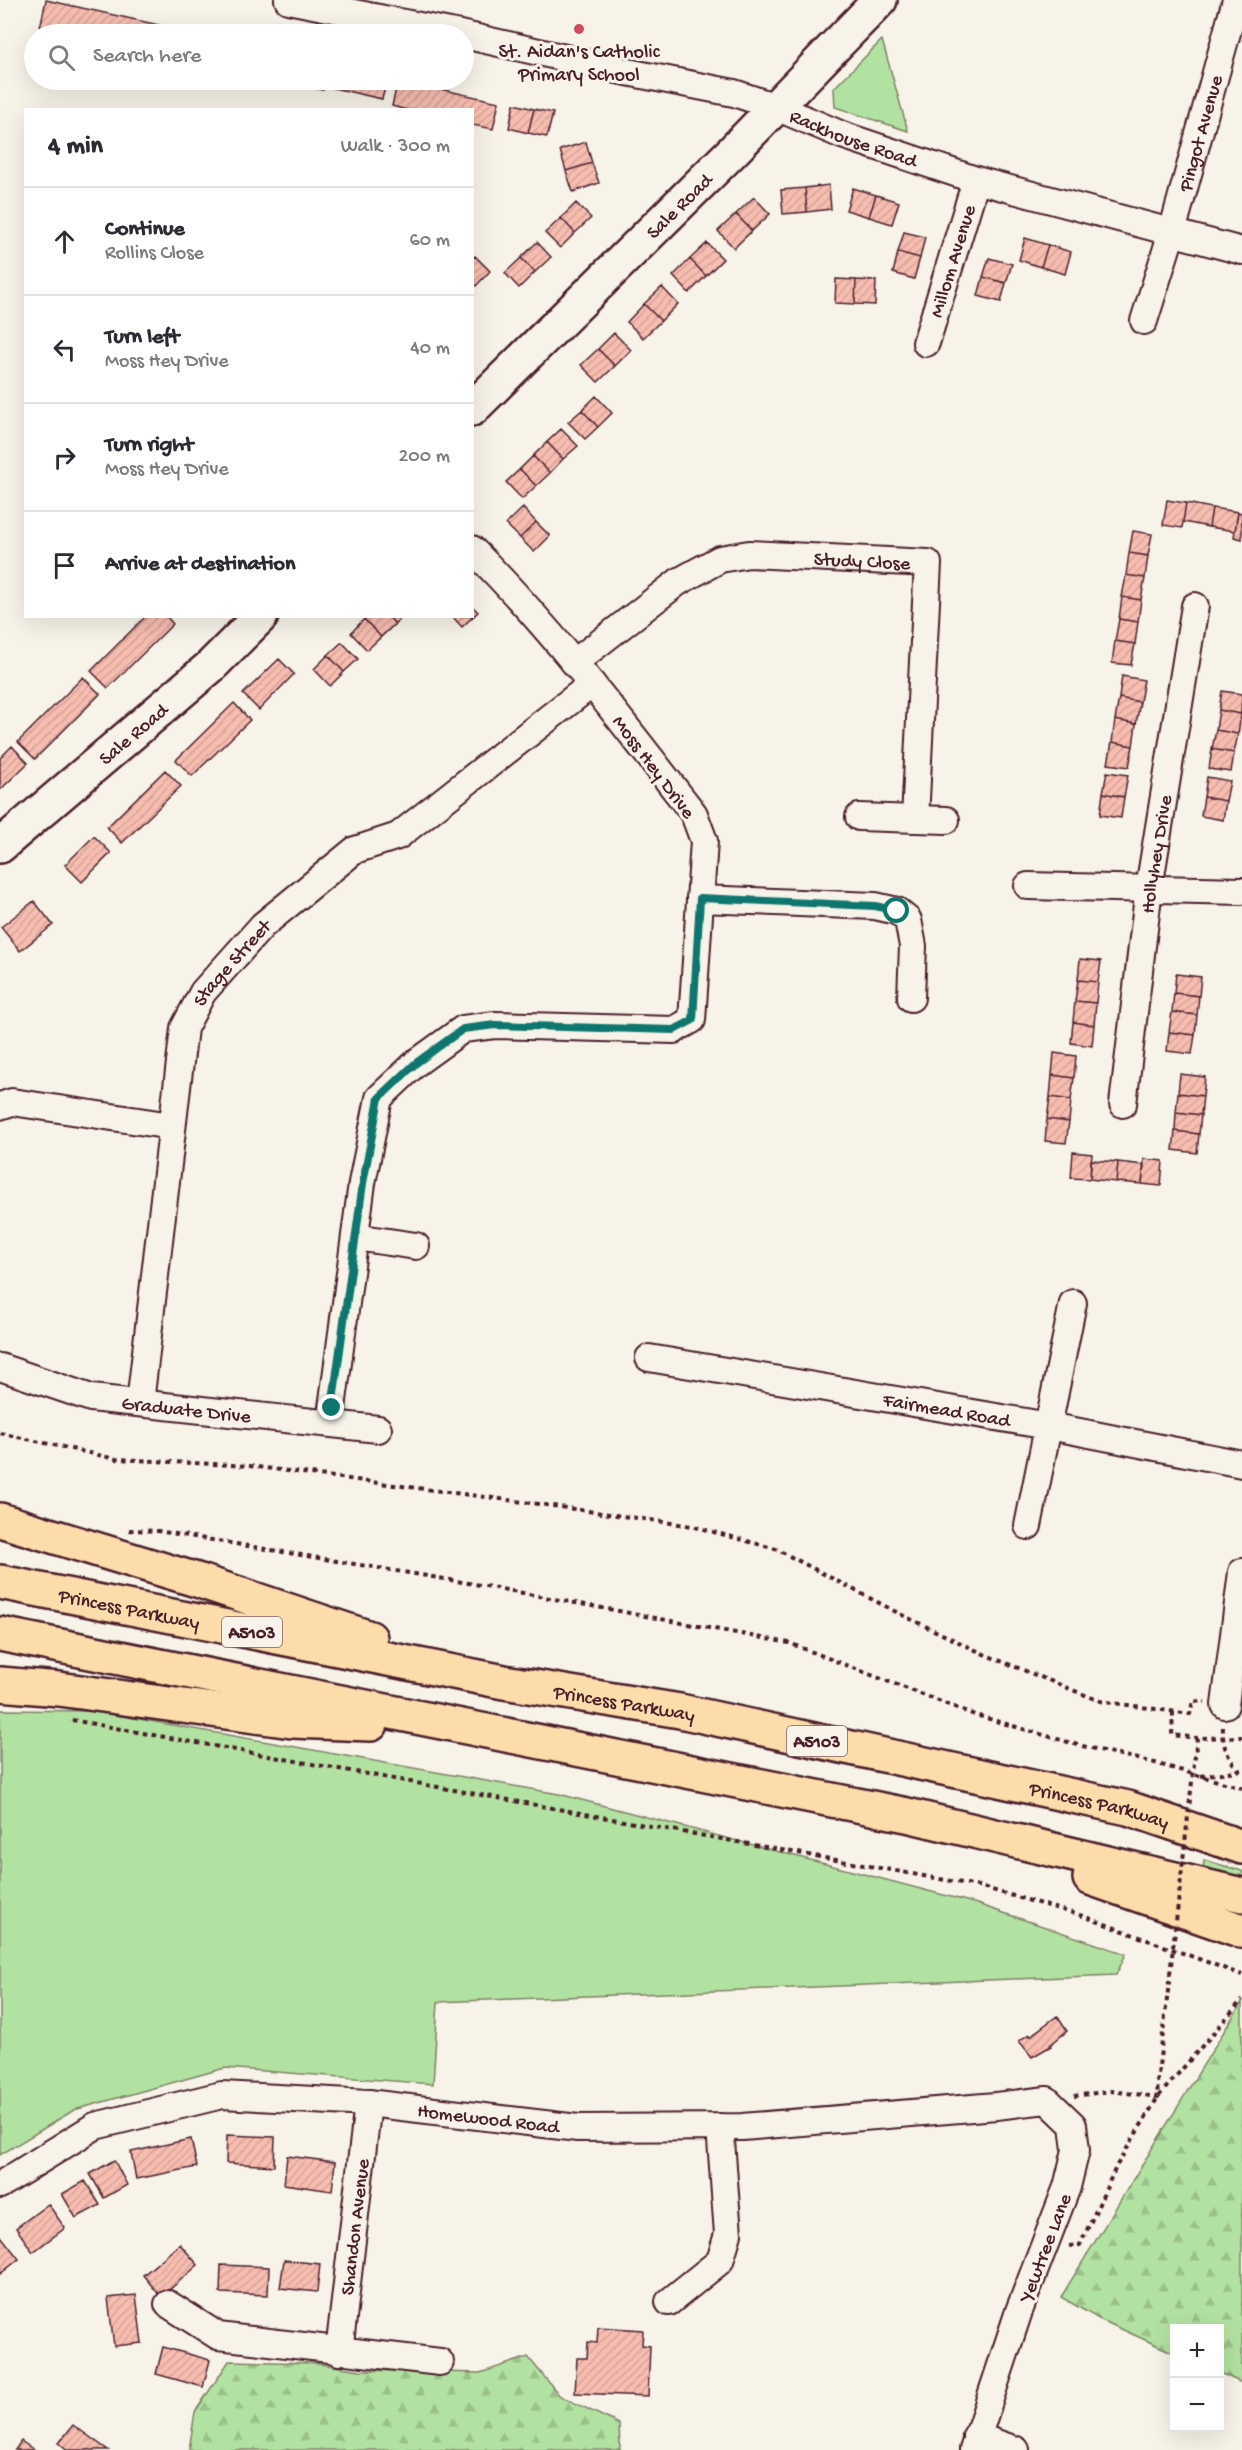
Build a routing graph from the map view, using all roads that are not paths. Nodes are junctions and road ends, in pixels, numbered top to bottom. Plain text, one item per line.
1 (288, 0) edge
2 (880, 0) edge
3 (1236, 0) edge
4 (407, 24) edge
5 (474, 38) edge
6 (776, 107) junction
7 (976, 180) junction
8 (1172, 232) junction
9 (1242, 251) edge
10 (1144, 321) dead end
11 (926, 343) dead end
12 (474, 407) edge
13 (474, 551) edge
14 (1195, 606) dead end
15 (259, 618) edge
16 (575, 662) junction
17 (592, 684) junction
18 (859, 817) dead end
19 (915, 819) junction
20 (946, 820) dead end
21 (0, 846) edge
22 (1028, 886) dead end
23 (1149, 888) junction
24 (1242, 891) edge
25 (700, 898) junction
26 (911, 998) dead end
27 (1123, 1104) dead end
28 (0, 1106) edge
29 (172, 1126) junction
30 (355, 1237) junction
31 (416, 1246) dead end
32 (1073, 1303) dead end
33 (649, 1358) dead end
34 (0, 1367) edge
35 (140, 1403) junction
36 (330, 1423) junction
37 (1049, 1426) junction
38 (378, 1429) dead end
39 (1242, 1464) edge
40 (0, 1520) edge
41 (1028, 1526) dead end
42 (1242, 1572) edge
43 (0, 1582) edge
44 (0, 1634) edge
45 (504, 1682) junction
46 (0, 1684) edge
47 (1225, 1705) road end
48 (481, 1730) junction
49 (1128, 1808) junction
50 (907, 1815) junction
51 (1242, 1824) edge
52 (1242, 1847) edge
53 (1242, 1895) edge
54 (1242, 1931) edge
55 (368, 2103) junction
56 (996, 2106) joint
57 (720, 2127) junction
58 (0, 2185) edge
59 (669, 2302) dead end
60 (168, 2304) dead end
61 (339, 2352) junction
62 (440, 2362) dead end
63 (975, 2443) edge
64 (1016, 2450) edge

1 - 4 street, Rackhouse Road
2 - 6 main road, Sale Road
3 - 8 street, Pingot Avenue
5 - 6 street, Rackhouse Road
6 - 7 street, Rackhouse Road
6 - 12 main road, Sale Road
7 - 8 street, Rackhouse Road
7 - 11 street, Millom Avenue
8 - 9 street, Rackhouse Road
8 - 10 street, Pingot Avenue
13 - 16 street, Moss Hey Drive
14 - 23 street, Hollyhey Drive
15 - 21 main road, Sale Road
16 - 17 street, Moss Hey Drive
16 - 19 street, Study Close
17 - 25 street, Moss Hey Drive
17 - 29 street, Stage Street
18 - 19 street
19 - 20 street
22 - 23 street
23 - 24 street
23 - 27 street, Hollyhey Drive
25 - 26 street
25 - 30 street, Moss Hey Drive
28 - 29 street
29 - 35 street, Stage Street
30 - 31 street
30 - 36 street, Moss Hey Drive
32 - 37 street
33 - 37 street, Fairmead Road
34 - 35 street, Graduate Drive
35 - 36 street, Graduate Drive
36 - 38 street, Graduate Drive
37 - 39 street, Fairmead Road
37 - 41 street
40 - 45 highway
42 - 47 street
43 - 45 highway, Princess Parkway / A5103
44 - 48 highway
45 - 49 highway, Princess Parkway / A5103
46 - 48 highway
48 - 50 highway
49 - 51 highway
49 - 52 highway, Princess Parkway / A5103
50 - 53 highway
50 - 54 highway
55 - 57 street, Homewood Road
55 - 58 street, Homewood Road
55 - 61 street, Shandon Avenue
56 - 57 street, Homewood Road
56 - 63 street, Yewtree Lane
57 - 59 street
60 - 61 street
61 - 62 street
63 - 64 street

